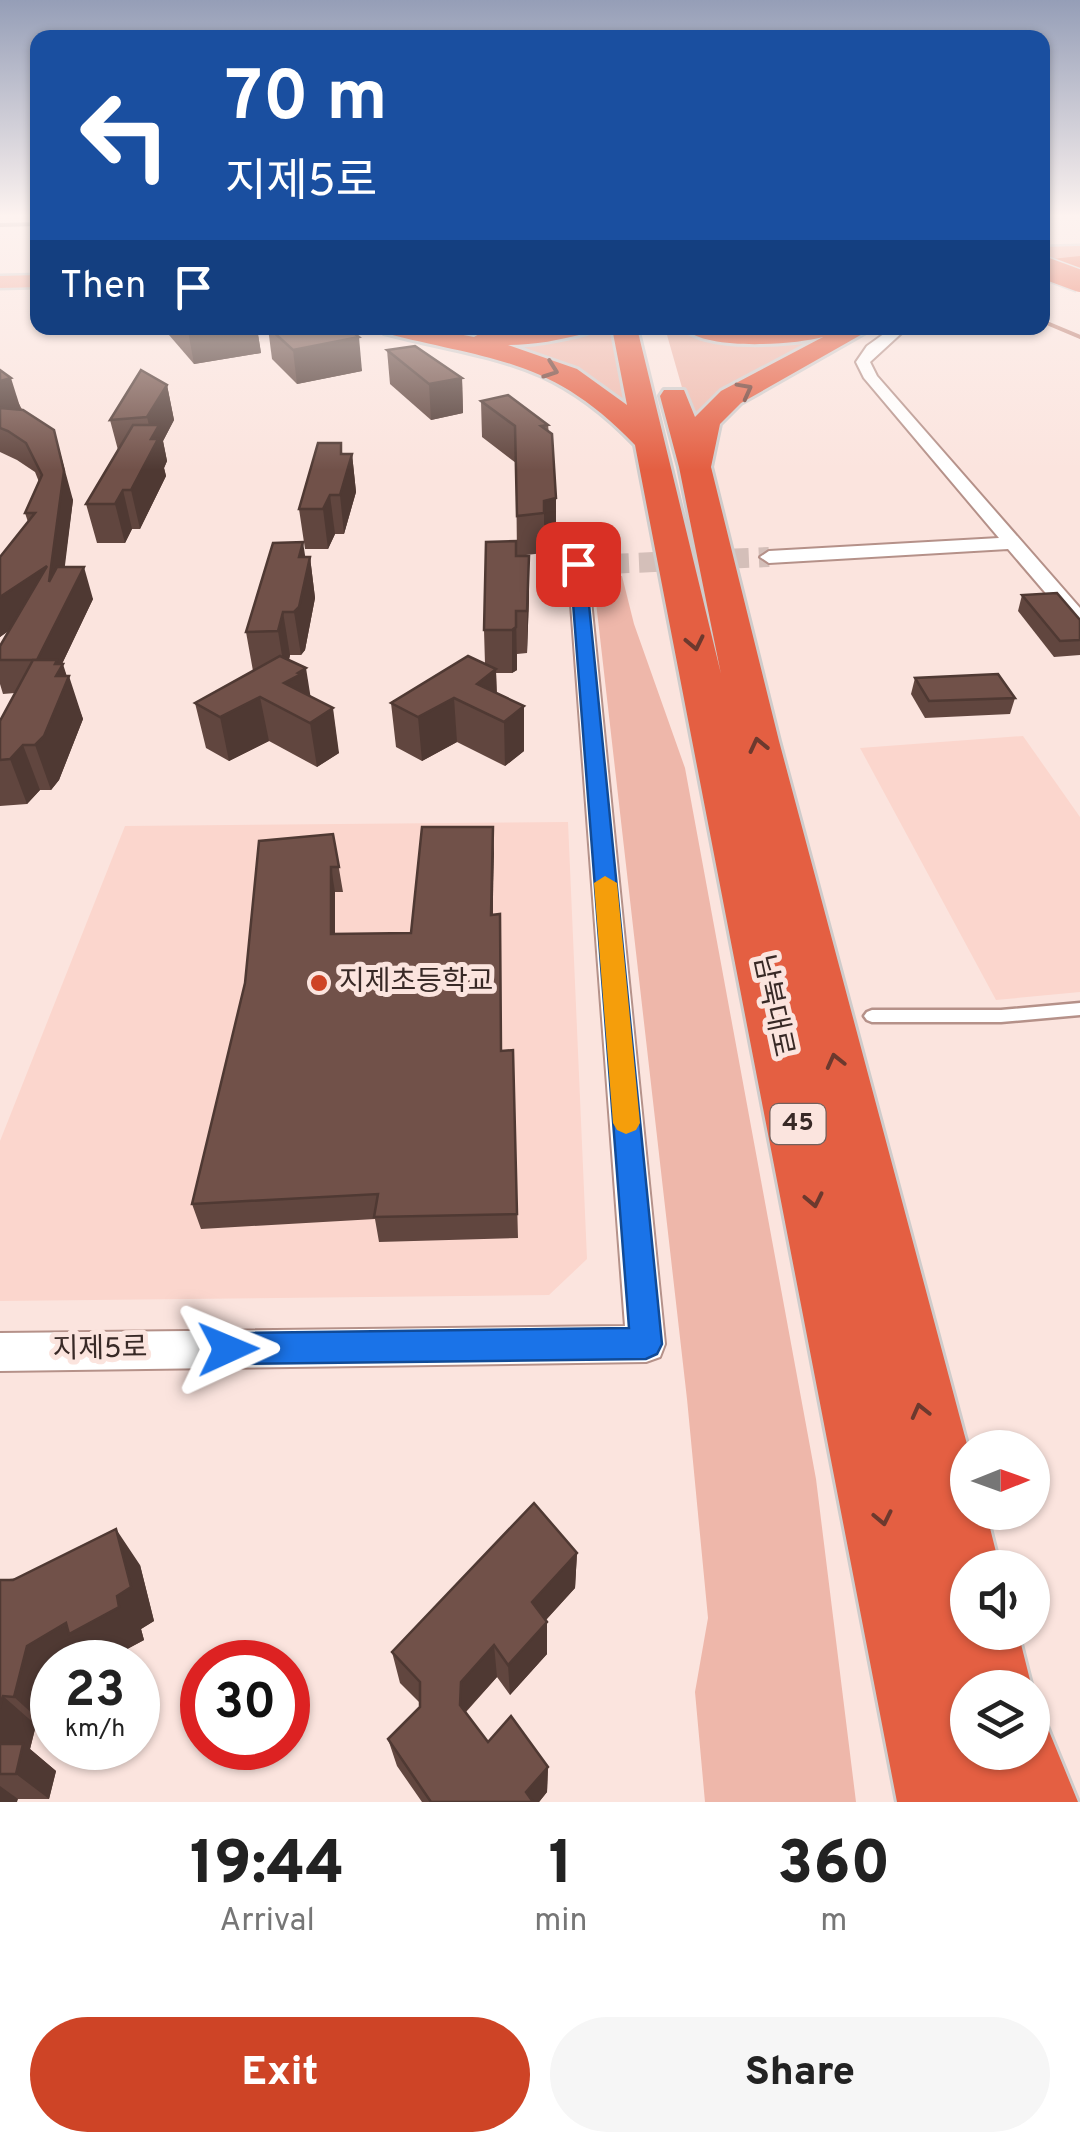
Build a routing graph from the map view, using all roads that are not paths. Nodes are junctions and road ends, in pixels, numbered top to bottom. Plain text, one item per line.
1 (441, 335) edge
2 (453, 335) edge
3 (536, 335) edge
4 (628, 335) edge
5 (847, 335) edge
6 (891, 335) edge
7 (664, 364) dead end
8 (674, 456) junction
9 (1012, 543) junction
10 (769, 557) tunnel mouth
11 (609, 564) tunnel mouth
12 (1080, 621) edge
13 (1080, 1009) edge
14 (872, 1016) dead end
15 (0, 1352) edge
16 (954, 1550) edge
17 (1010, 1770) edge
18 (1015, 1770) edge
19 (945, 1802) edge
20 (1016, 1802) edge
21 (1030, 1802) edge

1 -> 8 highway
2 - 3 highway
4 - 8 highway, 남북대로 / 45
8 -> 5 highway
6 - 9 street
7 - 8 highway, 남북대로 / 45
16 -> 8 highway, 남북대로 / 45
8 -> 19 highway, 남북대로 / 45
9 - 10 street
9 - 12 street
11 - 15 street, 지제5로
13 - 14 lane
17 - 20 highway
18 - 21 highway

